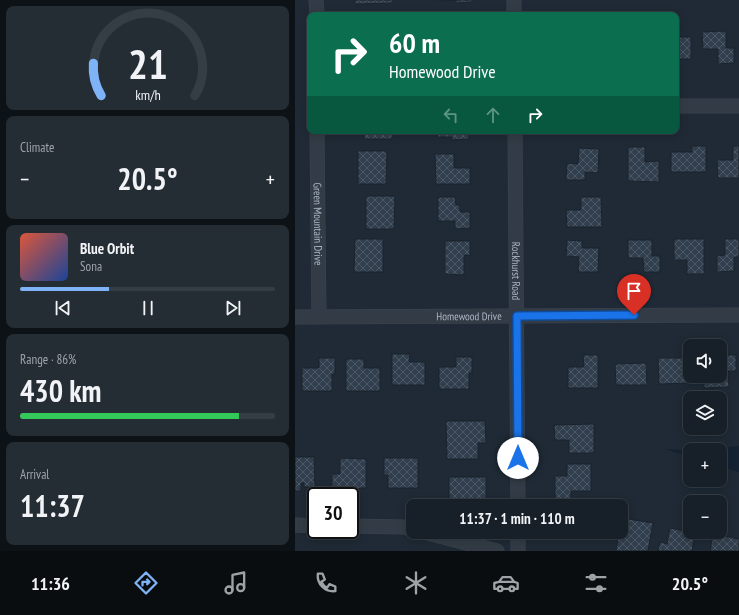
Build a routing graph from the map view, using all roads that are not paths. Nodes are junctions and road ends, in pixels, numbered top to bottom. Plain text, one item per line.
1 (316, 0) edge
2 (513, 0) edge
3 (317, 12) edge
4 (514, 12) edge
5 (679, 106) edge
6 (739, 106) edge
7 (317, 134) edge
8 (515, 134) edge
9 (739, 315) edge
10 (517, 316) junction
11 (295, 317) edge
12 (319, 317) junction
13 (518, 499) edge
14 (295, 525) edge
15 (307, 526) edge
16 (359, 526) edge
17 (406, 527) edge
18 (450, 539) edge
19 (518, 539) edge
20 (497, 551) edge
21 (518, 551) edge

1 - 3 street
2 - 4 street
5 - 6 street
7 - 12 street, Green Mountain Drive
8 - 10 street, Rockhurst Road
9 - 10 street, Homewood Drive
10 - 12 street, Homewood Drive
10 - 13 street, Rockhurst Road
11 - 12 street, Homewood Drive
14 - 15 street
16 - 17 street
18 - 20 street
19 - 21 street

